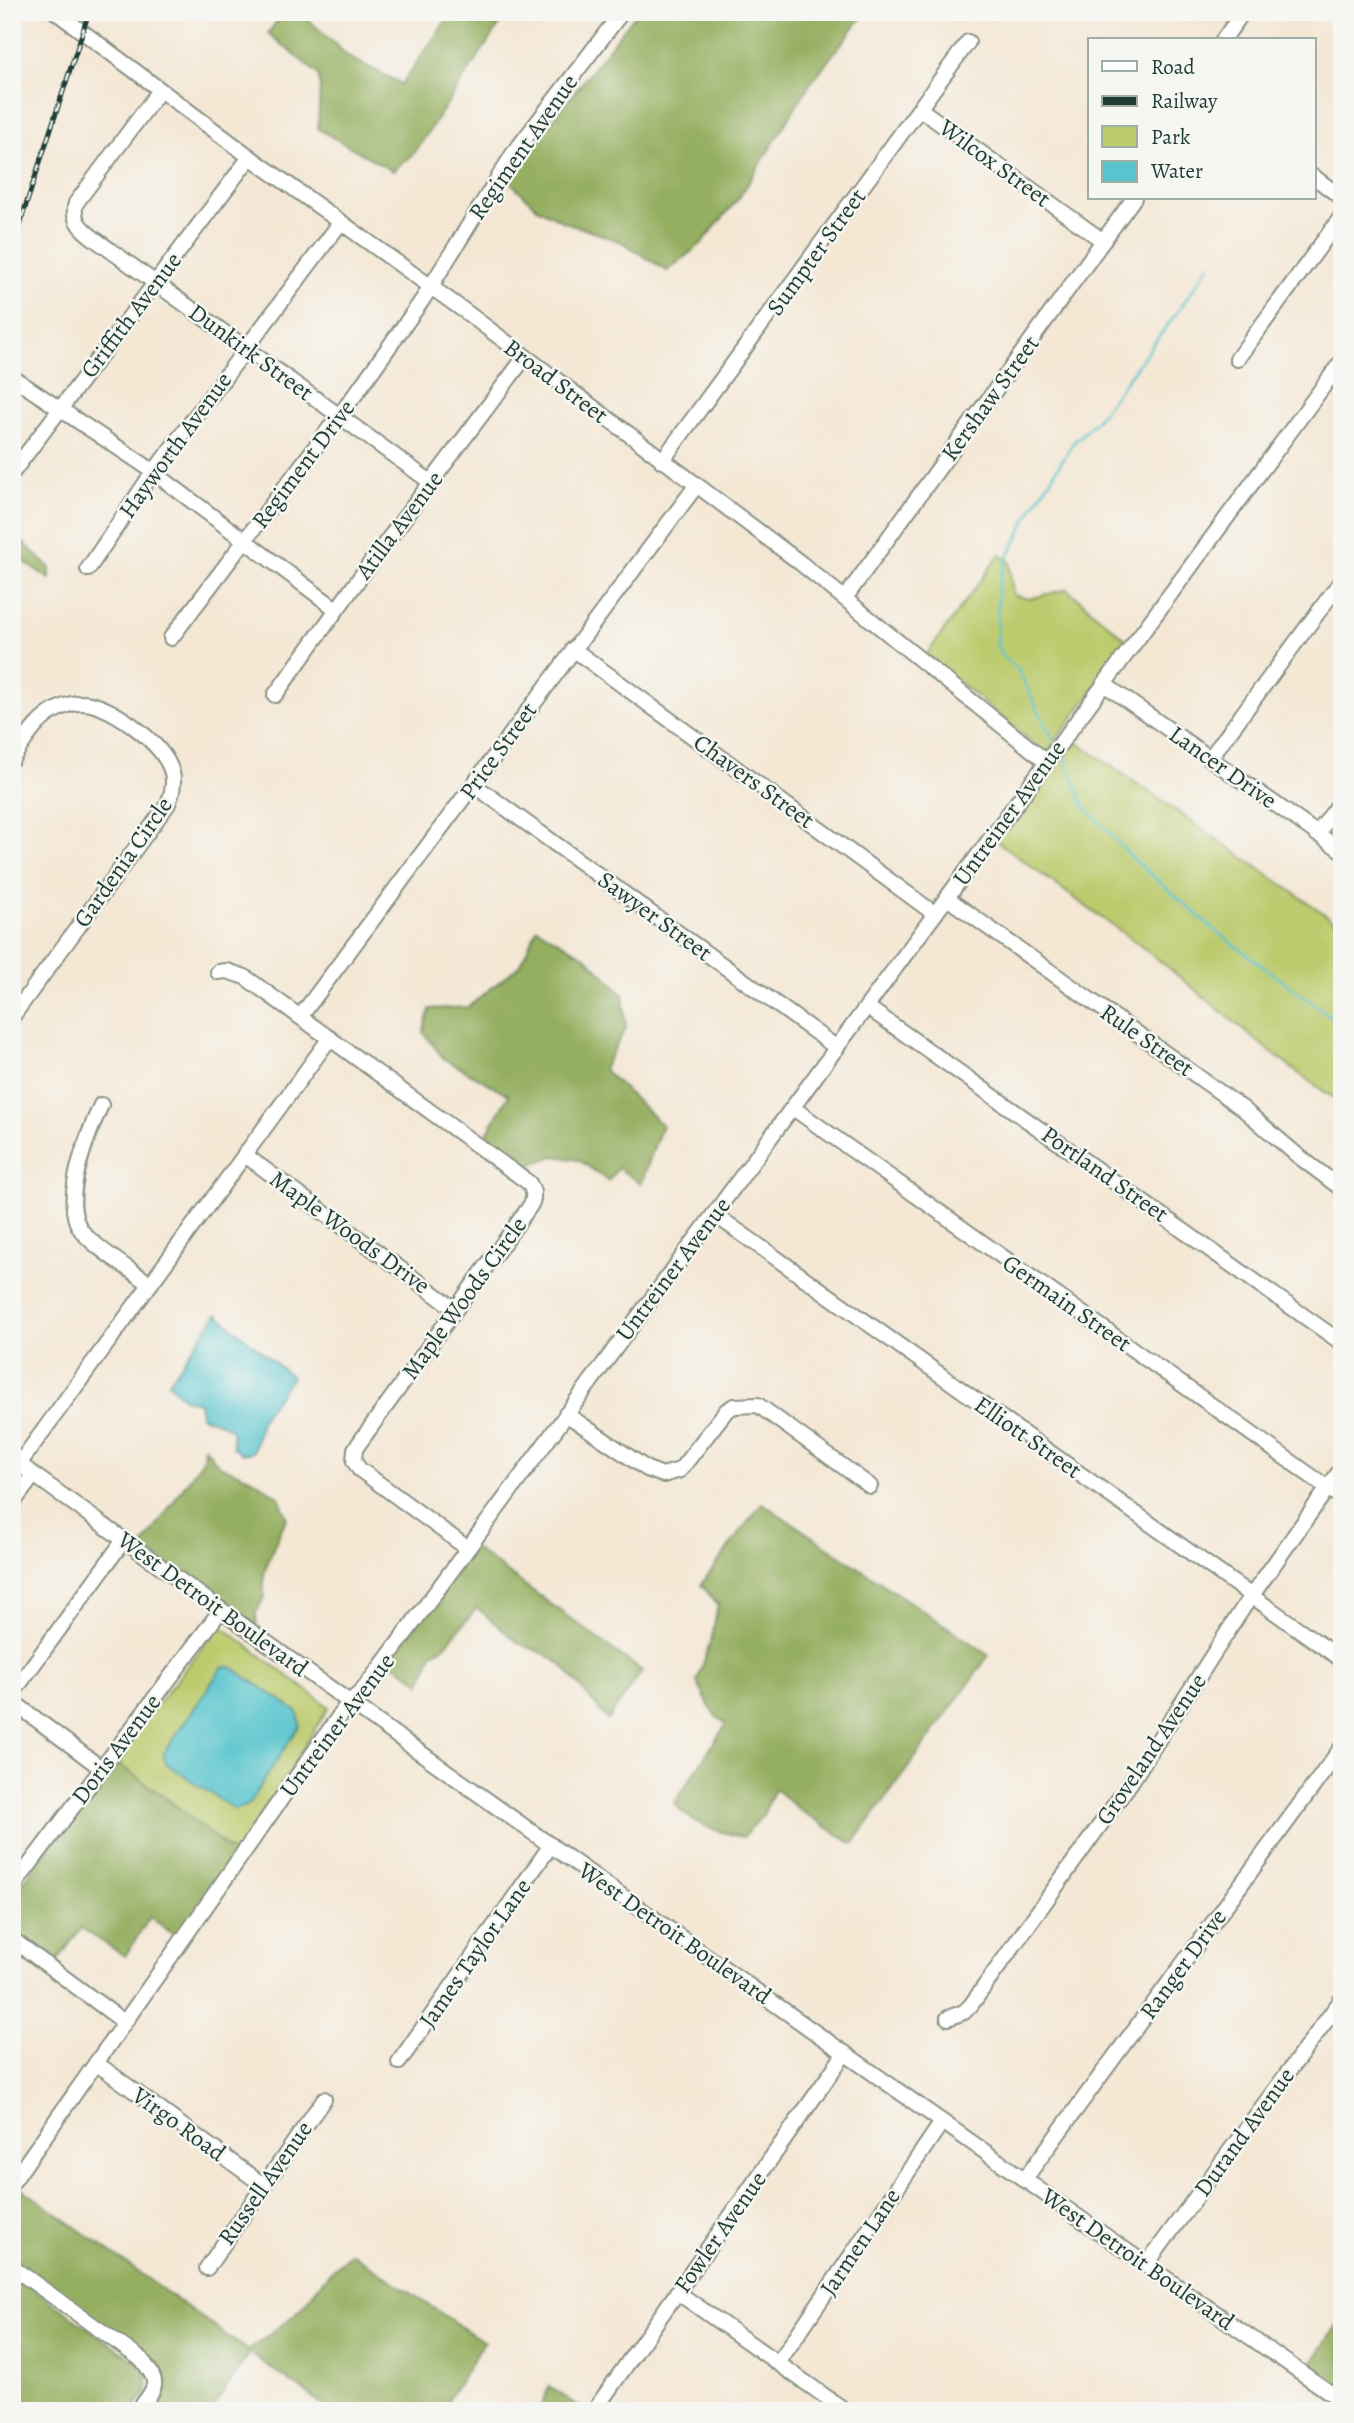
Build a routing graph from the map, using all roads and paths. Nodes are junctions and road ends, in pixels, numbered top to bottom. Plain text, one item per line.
1 (56, 12) edge
2 (622, 12) edge
3 (1243, 12) edge
4 (1224, 38) edge
5 (968, 42) dead end
6 (160, 90) junction
7 (920, 109) junction
8 (250, 157) junction
9 (1316, 178) edge
10 (1342, 198) edge
11 (1133, 200) edge
12 (1342, 216) edge
13 (341, 222) junction
14 (1103, 241) junction
15 (156, 282) junction
16 (430, 286) junction
17 (246, 349) junction
18 (525, 357) junction
19 (1237, 359) dead end
20 (1342, 361) edge
21 (12, 377) edge
22 (60, 408) junction
23 (338, 416) junction
24 (662, 461) junction
25 (12, 473) edge
26 (153, 473) junction
27 (432, 483) junction
28 (696, 486) junction
29 (245, 541) junction
30 (88, 569) dead end
31 (1342, 580) edge
32 (845, 598) junction
33 (336, 609) junction
34 (171, 638) dead end
35 (573, 649) junction
36 (1104, 684) junction
37 (275, 695) dead end
38 (1210, 758) junction
39 (12, 759) edge
40 (1047, 762) junction
41 (474, 785) junction
42 (1342, 800) edge
43 (1317, 834) junction
44 (1342, 851) edge
45 (947, 898) junction
46 (935, 914) junction
47 (218, 972) dead end
48 (867, 1007) junction
49 (12, 1017) edge
50 (300, 1017) junction
51 (330, 1038) junction
52 (836, 1048) junction
53 (101, 1105) dead end
54 (793, 1108) junction
55 (245, 1155) junction
56 (1342, 1189) edge
57 (714, 1214) junction
58 (150, 1284) junction
59 (456, 1309) junction
60 (1342, 1343) edge
61 (566, 1414) junction
62 (16, 1461) edge
63 (1342, 1468) edge
64 (34, 1475) junction
65 (870, 1486) dead end
66 (1328, 1488) junction
67 (1342, 1498) edge
68 (12, 1504) edge
69 (124, 1540) junction
70 (467, 1548) junction
71 (1251, 1595) junction
72 (221, 1610) junction
73 (1342, 1660) edge
74 (12, 1694) edge
75 (12, 1701) edge
76 (349, 1702) junction
77 (1342, 1747) edge
78 (101, 1768) junction
79 (551, 1845) junction
80 (12, 1888) edge
81 (12, 1939) edge
82 (1342, 1999) edge
83 (948, 2018) dead end
84 (124, 2022) junction
85 (845, 2053) junction
86 (399, 2062) dead end
87 (96, 2063) junction
88 (324, 2098) dead end
89 (942, 2122) junction
90 (17, 2165) edge
91 (1024, 2180) junction
92 (12, 2183) edge
93 (263, 2185) junction
94 (1146, 2265) junction
95 (12, 2267) edge
96 (207, 2268) dead end
97 (677, 2292) junction
98 (778, 2363) junction
99 (1338, 2404) edge
100 (138, 2411) edge
101 (594, 2411) edge
102 (846, 2411) edge

1 - 6 street, Broad Street
2 - 16 street, Regiment Avenue
3 - 4 street
5 - 7 street, Sumpter Street
6 - 8 street, Broad Street
6 - 15 street, Dunkirk Street
7 - 14 street, Wilcox Street
7 - 24 street, Sumpter Street
8 - 13 street, Broad Street
8 - 15 street, Griffith Avenue
9 - 10 street
11 - 14 street, Kershaw Street
12 - 19 street
13 - 16 street, Broad Street
13 - 17 street, Hayworth Avenue
14 - 32 street, Kershaw Street
15 - 17 street, Dunkirk Street
15 - 22 street, Griffith Avenue
16 - 18 street, Broad Street
16 - 23 street, Regiment Drive
17 - 23 street, Dunkirk Street
17 - 26 street, Hayworth Avenue
18 - 24 street, Broad Street
18 - 27 street, Atilla Avenue
20 - 36 street, Untreiner Avenue
21 - 22 street
22 - 25 street, Griffith Avenue
22 - 26 street
23 - 27 street, Dunkirk Street
23 - 29 street, Regiment Drive
24 - 28 street, Broad Street
26 - 29 street
26 - 30 street, Hayworth Avenue
27 - 33 street, Atilla Avenue
28 - 32 street, Broad Street
28 - 35 street, Price Street
29 - 33 street
29 - 34 street, Regiment Drive
31 - 38 street
32 - 40 street, Broad Street
33 - 37 street, Atilla Avenue
35 - 41 street, Price Street
35 - 46 street, Chavers Street
36 - 38 street, Lancer Drive
36 - 40 street, Untreiner Avenue
38 - 43 street, Lancer Drive
39 - 49 street, Gardenia Circle
40 - 45 street, Untreiner Avenue
41 - 50 street, Price Street
41 - 52 street, Sawyer Street
42 - 43 street
43 - 44 street, Lancer Drive
45 - 46 street, Untreiner Avenue
45 - 56 street, Rule Street
46 - 48 street, Untreiner Avenue
47 - 50 street, Maple Woods Circle
48 - 52 street, Untreiner Avenue
48 - 60 street, Portland Street
50 - 51 street, Maple Woods Circle
51 - 55 street
51 - 59 street, Maple Woods Circle
52 - 54 street, Untreiner Avenue
53 - 58 street
54 - 57 street, Untreiner Avenue
54 - 66 street, Germain Street
55 - 58 street
55 - 59 street, Maple Woods Drive
57 - 61 street, Untreiner Avenue
57 - 71 street, Elliott Street
58 - 62 street
59 - 70 street, Maple Woods Circle
61 - 65 street
61 - 70 street, Untreiner Avenue
62 - 64 street, West Detroit Boulevard
63 - 66 street, Groveland Avenue
64 - 68 street
64 - 69 street, West Detroit Boulevard
66 - 67 street, Germain Street
66 - 71 street, Groveland Avenue
69 - 72 street, West Detroit Boulevard
69 - 74 street
70 - 76 street, Untreiner Avenue
71 - 73 street, Elliott Street
71 - 83 street, Groveland Avenue
72 - 76 street, West Detroit Boulevard
72 - 78 street, Doris Avenue
75 - 78 street
76 - 79 street, West Detroit Boulevard
76 - 84 street, Untreiner Avenue
77 - 91 street, Ranger Drive
78 - 80 street, Doris Avenue
79 - 85 street, West Detroit Boulevard
79 - 86 street, James Taylor Lane
81 - 84 street
82 - 94 street, Durand Avenue
84 - 87 street, Untreiner Avenue
85 - 89 street, West Detroit Boulevard
85 - 97 street, Fowler Avenue
87 - 90 street, Untreiner Avenue
87 - 93 street, Virgo Road
88 - 93 street, Russell Avenue
89 - 91 street, West Detroit Boulevard
89 - 98 street, Jarmen Lane
90 - 92 street, Untreiner Avenue
91 - 94 street, West Detroit Boulevard
93 - 96 street, Russell Avenue
94 - 99 street, West Detroit Boulevard
95 - 100 street
97 - 98 street
97 - 101 street, Fowler Avenue
98 - 102 street

